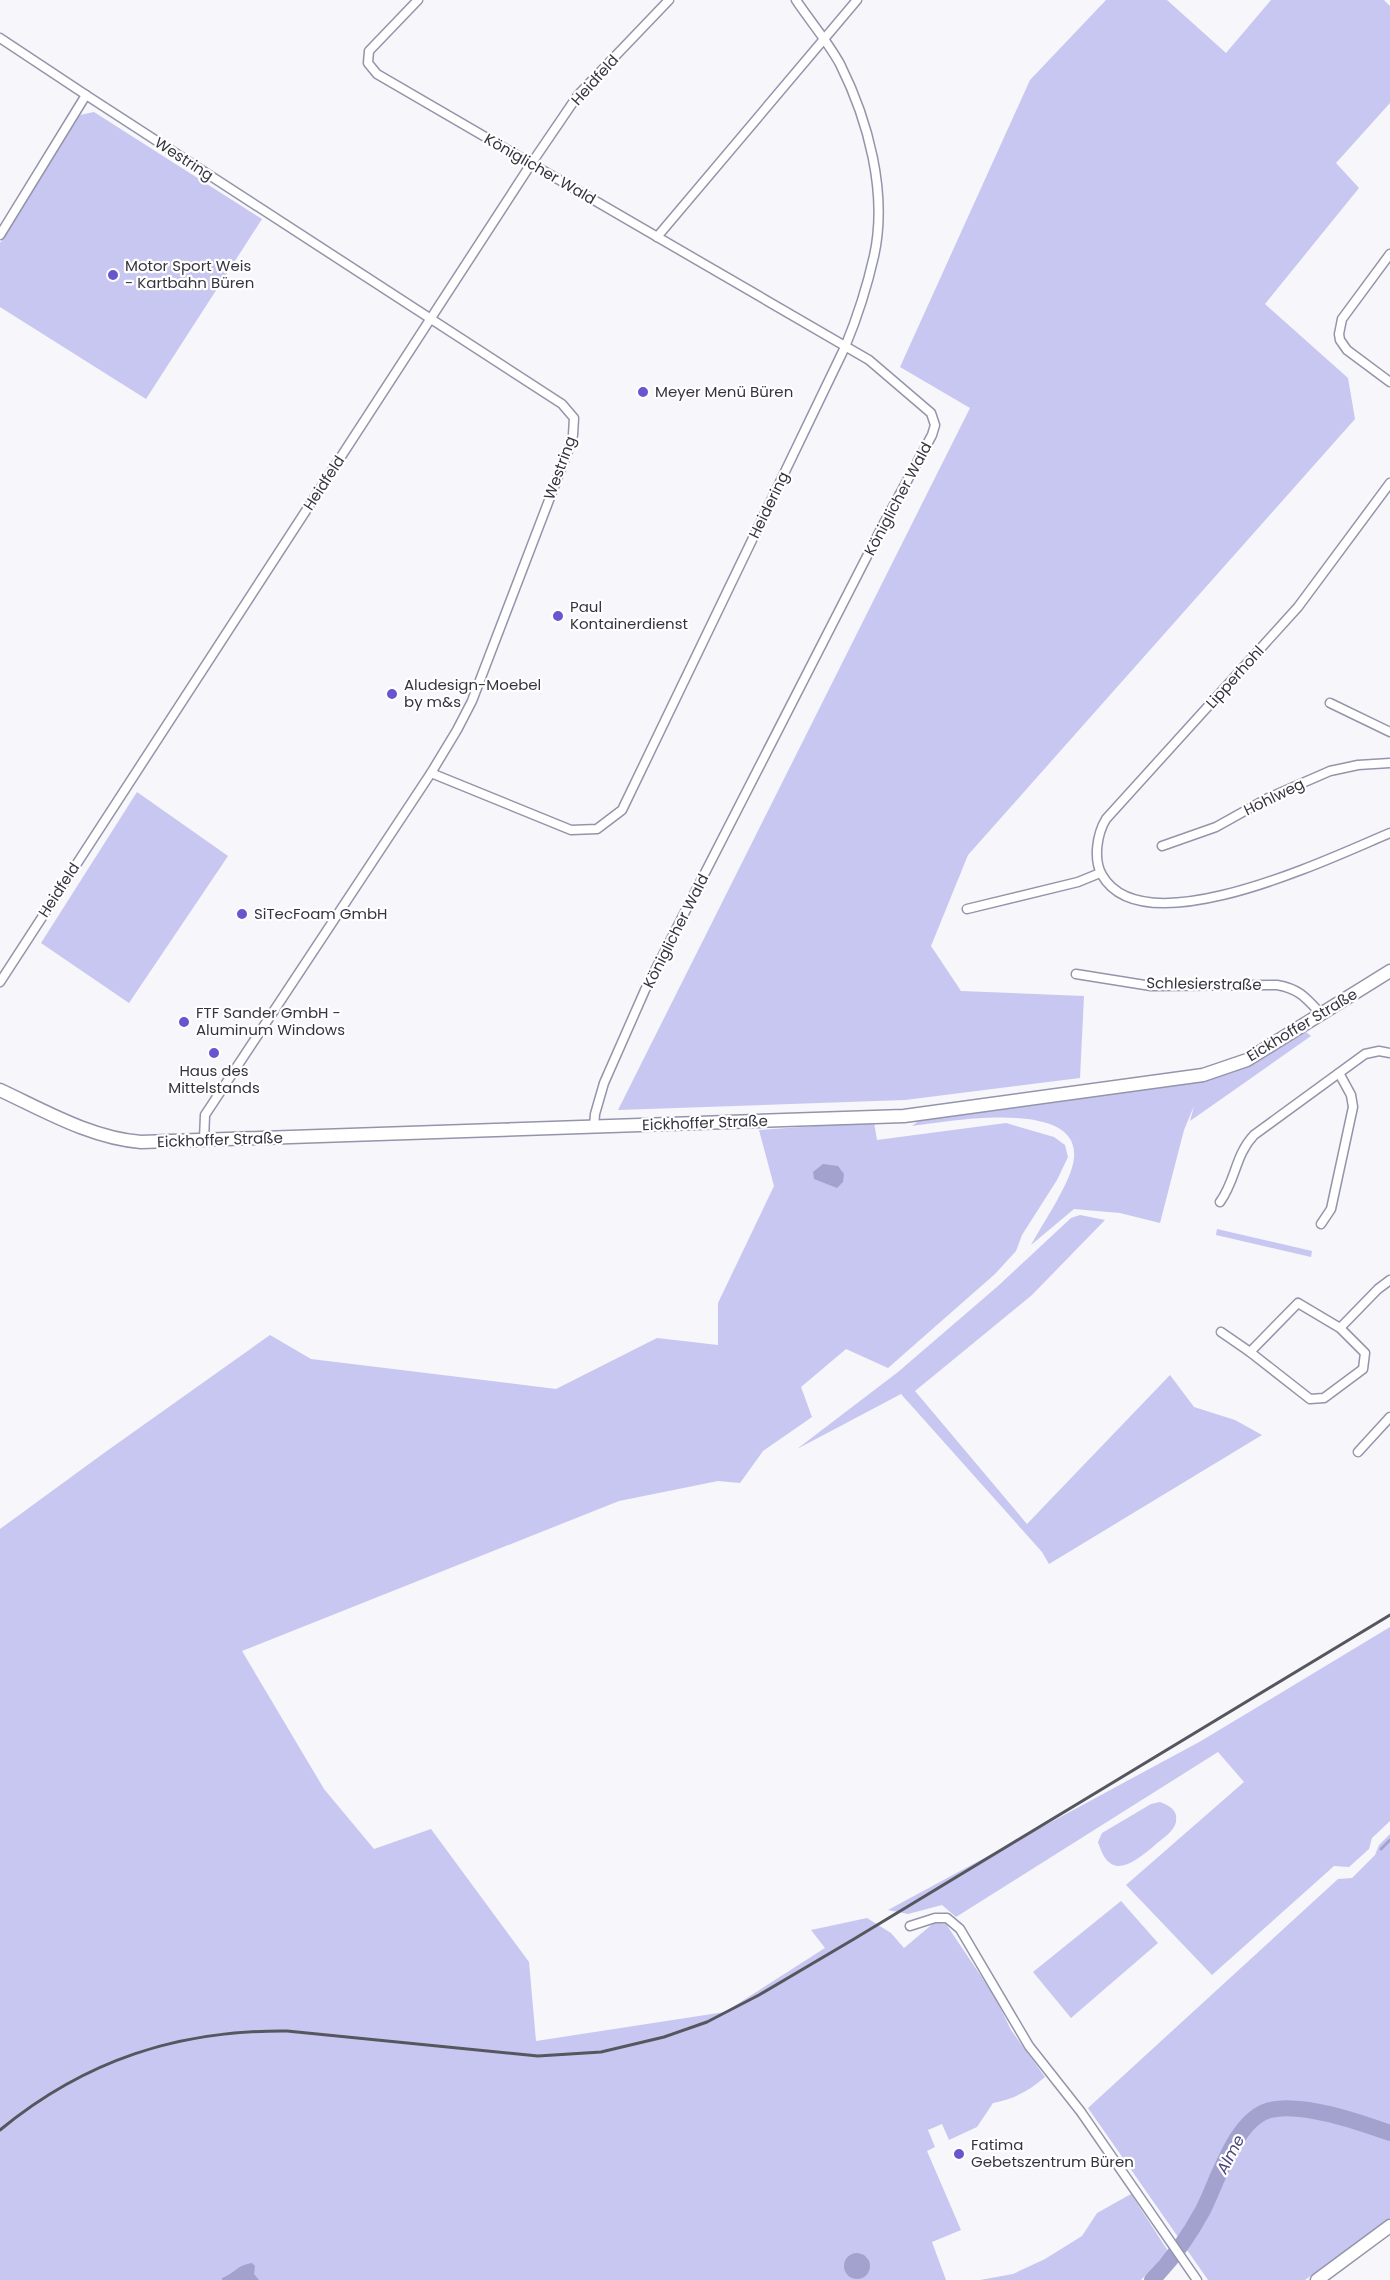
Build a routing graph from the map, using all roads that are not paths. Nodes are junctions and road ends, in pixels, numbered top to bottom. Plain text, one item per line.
1 (418, 0) edge
2 (669, 0) edge
3 (796, 0) edge
4 (857, 0) edge
5 (0, 39) edge
6 (823, 40) junction
7 (86, 95) junction
8 (531, 164) junction
9 (0, 235) edge
10 (657, 237) junction
11 (1390, 254) edge
12 (431, 320) junction
13 (845, 347) junction
14 (1390, 382) edge
15 (1390, 483) edge
16 (1330, 703) dead end
17 (1390, 732) edge
18 (1390, 762) edge
19 (431, 773) junction
20 (1390, 833) edge
21 (1162, 846) dead end
22 (1100, 873) junction
23 (967, 909) dead end
24 (1390, 971) edge
25 (1076, 974) dead end
26 (0, 982) edge
27 (1322, 1014) junction
28 (1390, 1053) edge
29 (1338, 1073) junction
30 (0, 1090) edge
31 (594, 1127) junction
32 (204, 1140) junction
33 (1220, 1202) dead end
34 (1321, 1224) dead end
35 (1390, 1280) edge
36 (1340, 1328) junction
37 (1221, 1332) dead end
38 (1250, 1353) junction
39 (1390, 1417) edge
40 (1358, 1452) dead end
41 (910, 1926) dead end
42 (1390, 2226) edge
43 (1197, 2280) edge
44 (1317, 2280) edge

1 - 8 street, Königlicher Wald
2 - 8 street, Heidfeld
3 - 6 street, Heidering
4 - 6 street
5 - 7 street, Westring
6 - 10 street
6 - 13 street, Heidering
7 - 9 street
7 - 12 street, Westring
8 - 10 street, Königlicher Wald
8 - 12 street, Heidfeld
10 - 13 street, Königlicher Wald
11 - 14 street
12 - 19 street, Westring
12 - 26 street, Heidfeld
13 - 19 street, Heidering
13 - 31 street, Königlicher Wald
15 - 22 street, Lipperhohl
16 - 17 street
18 - 21 street, Hohlweg
19 - 32 street, Westring
20 - 22 street
22 - 23 street
24 - 27 main road, Eickhoffer Straße
25 - 27 street, Schlesierstraße
27 - 31 main road, Eickhoffer Straße
28 - 29 street
29 - 33 street
29 - 34 street
30 - 32 main road, Eickhoffer Straße
31 - 32 main road, Eickhoffer Straße
35 - 36 street
36 - 38 street
36 - 38 street
37 - 38 street
39 - 40 street
41 - 43 street
42 - 44 main road

